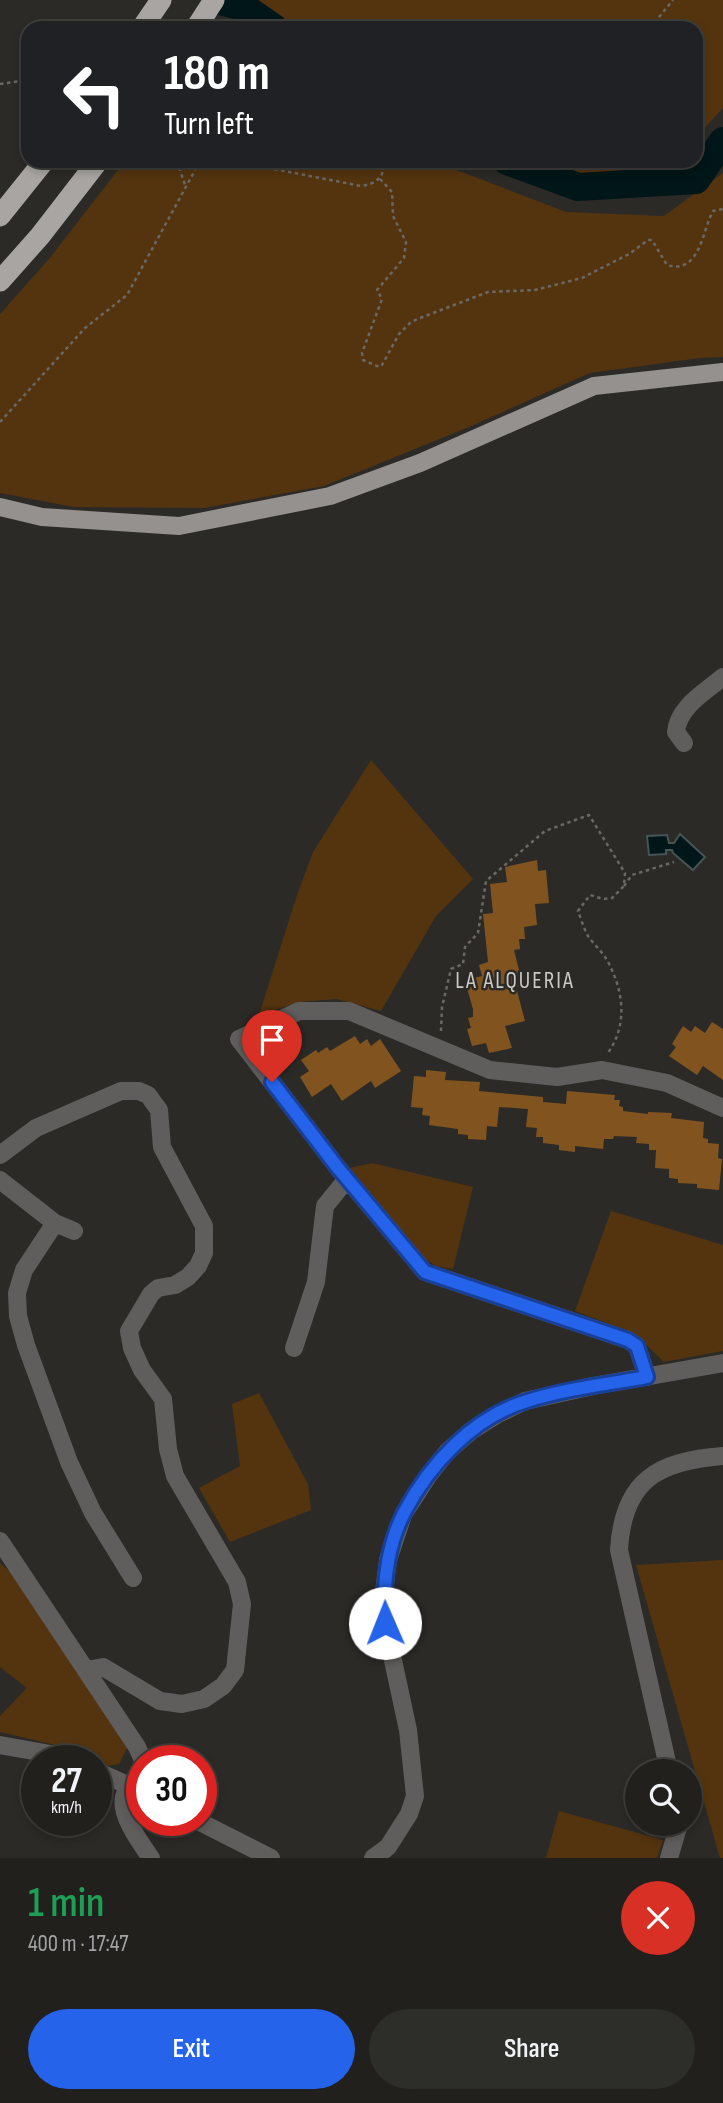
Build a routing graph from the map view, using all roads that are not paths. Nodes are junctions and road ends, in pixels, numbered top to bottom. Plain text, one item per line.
1 (161, 0) edge
2 (214, 0) edge
3 (147, 21) edge
4 (200, 21) edge
5 (39, 168) edge
6 (93, 168) edge
7 (4, 212) edge
8 (0, 281) edge
9 (723, 372) edge
10 (0, 507) edge
11 (723, 677) edge
12 (684, 743) dead end
13 (723, 1108) edge
14 (0, 1155) edge
15 (347, 1179) junction
16 (0, 1180) edge
17 (55, 1223) junction
18 (74, 1231) dead end
19 (294, 1348) dead end
20 (723, 1363) edge
21 (647, 1377) junction
22 (723, 1456) edge
23 (0, 1541) edge
24 (134, 1578) dead end
25 (87, 1670) junction
26 (0, 1745) edge
27 (136, 1745) edge
28 (21, 1749) edge
29 (666, 1759) edge
30 (126, 1792) edge
31 (126, 1815) edge
32 (217, 1831) edge
33 (138, 1836) edge
34 (675, 1836) edge
35 (151, 1858) edge
36 (271, 1858) edge
37 (373, 1858) edge
38 (669, 1858) edge

1 - 3 highway
2 - 4 highway
5 - 7 highway
6 - 8 highway
9 - 10 main road
11 - 12 street
13 - 15 street
14 - 25 street
15 - 19 street
15 - 21 street
16 - 17 street
17 - 18 street
17 - 24 street
20 - 21 street
21 - 37 street
22 - 29 street
23 - 25 street
25 - 27 street
26 - 28 street
30 - 31 street
32 - 36 street
33 - 35 street
34 - 38 street

